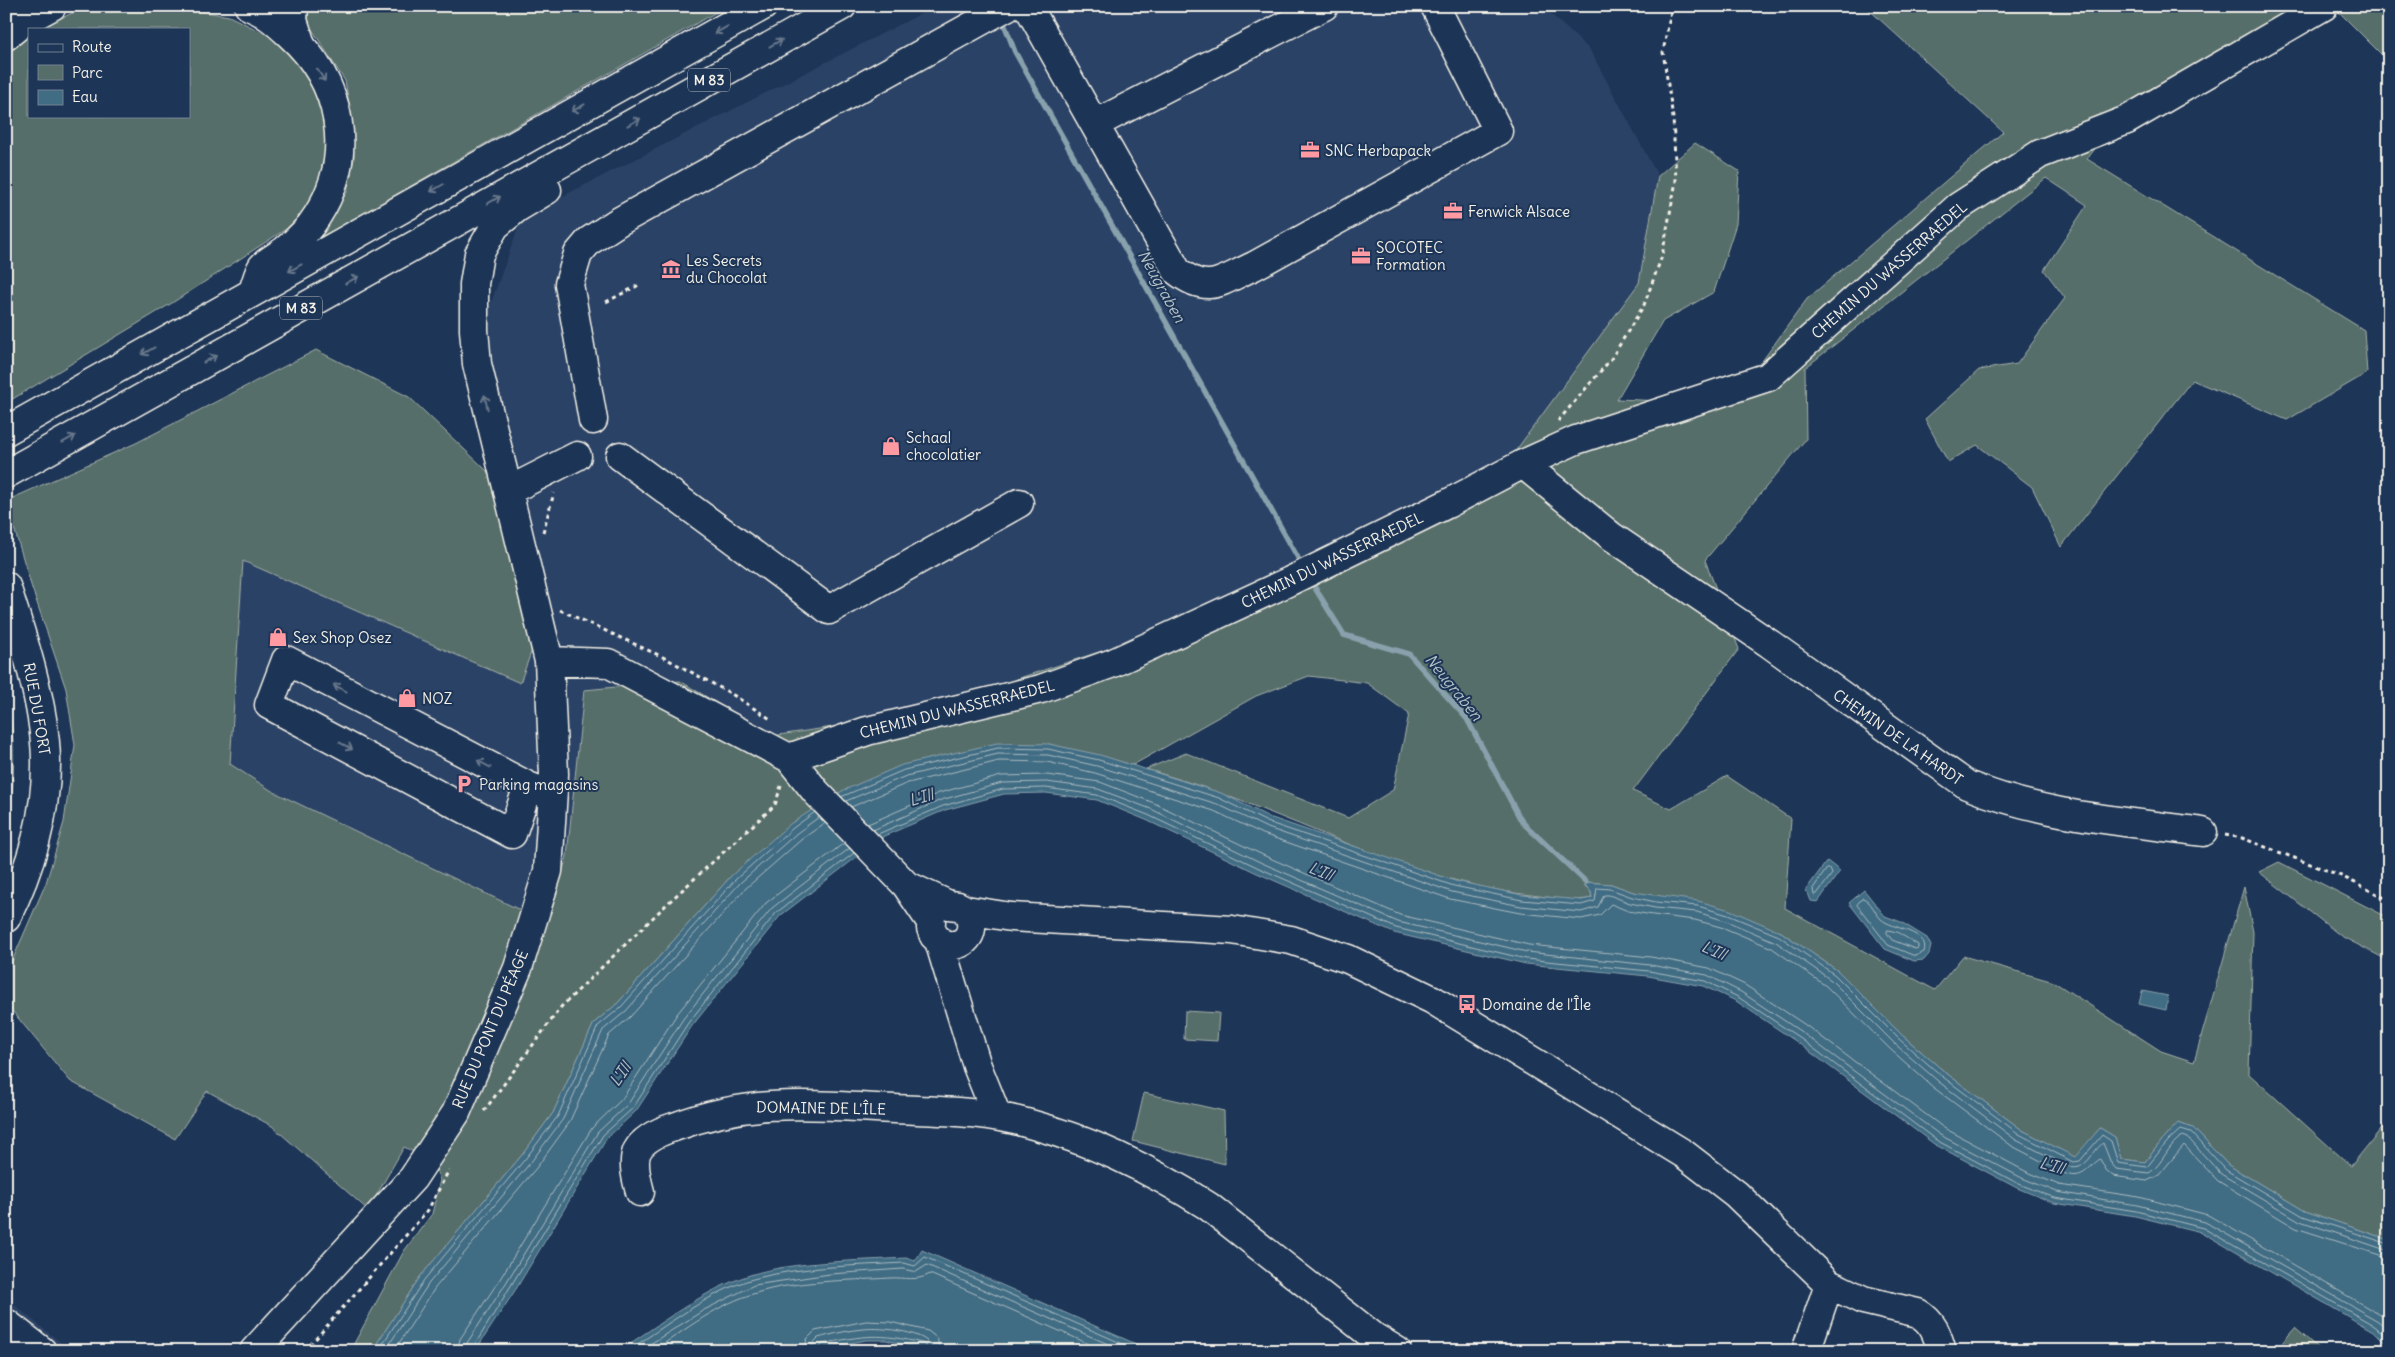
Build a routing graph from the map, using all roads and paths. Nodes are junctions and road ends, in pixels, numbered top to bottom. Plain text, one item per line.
1 (17, 6) edge
2 (52, 6) edge
3 (249, 6) edge
4 (294, 6) edge
5 (763, 6) edge
6 (842, 6) edge
7 (1008, 6) edge
8 (1026, 6) edge
9 (1324, 6) edge
10 (1435, 6) edge
11 (1672, 6) edge
12 (2324, 6) edge
13 (6, 14) edge
14 (6, 36) edge
15 (301, 45) junction
16 (1095, 124) junction
17 (576, 154) junction
18 (639, 285) dead end
19 (251, 292) junction
20 (606, 302) dead end
21 (593, 420) dead end
22 (1554, 426) dead end
23 (6, 431) edge
24 (620, 456) dead end
25 (567, 461) joint
26 (1523, 464) junction
27 (6, 474) edge
28 (508, 491) junction
29 (1019, 503) dead end
30 (543, 536) dead end
31 (6, 586) edge
32 (558, 609) dead end
33 (549, 661) junction
34 (774, 722) dead end
35 (789, 758) junction
36 (540, 790) junction
37 (2203, 832) joint
38 (2389, 900) edge
39 (6, 918) edge
40 (953, 926) junction
41 (480, 1116) dead end
42 (997, 1116) junction
43 (450, 1166) dead end
44 (640, 1192) dead end
45 (1829, 1284) junction
46 (6, 1323) edge
47 (6, 1348) edge
48 (10, 1351) edge
49 (42, 1351) edge
50 (254, 1351) edge
51 (305, 1351) edge
52 (1398, 1351) edge
53 (1806, 1351) edge
54 (1942, 1351) edge

1 - 13 main road
2 - 14 main road
3 - 15 main road
4 - 15 main road
5 -> 19 main road, M 83
17 -> 6 main road, M 83
7 - 21 main road
8 - 16 main road
9 - 16 main road
10 - 16 main road
11 - 22 path
12 - 26 main road, CHEMIN DU WASSERRAEDEL
15 -> 19 main road
27 -> 17 main road, M 83
28 -> 17 main road, RUE DU PONT DU PÉAGE
18 - 20 path
19 -> 23 main road, M 83
24 - 29 main road
25 - 28 main road
25 - 30 path
26 - 35 main road, CHEMIN DU WASSERRAEDEL
26 - 37 main road, CHEMIN DE LA HARDT
28 - 33 main road, RUE DU PONT DU PÉAGE
31 - 39 main road, RUE DU FORT
32 - 34 path
33 - 35 main road
33 - 36 main road, RUE DU PONT DU PÉAGE
35 - 40 main road
35 - 41 path
36 -> 36 main road
36 - 50 main road, RUE DU PONT DU PÉAGE
37 - 38 path
40 - 42 main road
40 - 45 main road
42 - 44 main road, DOMAINE DE L'ÎLE
42 - 52 main road, DOMAINE DE L'ÎLE
43 - 51 path
45 - 53 main road
45 - 54 main road
46 - 49 main road
47 - 48 main road

